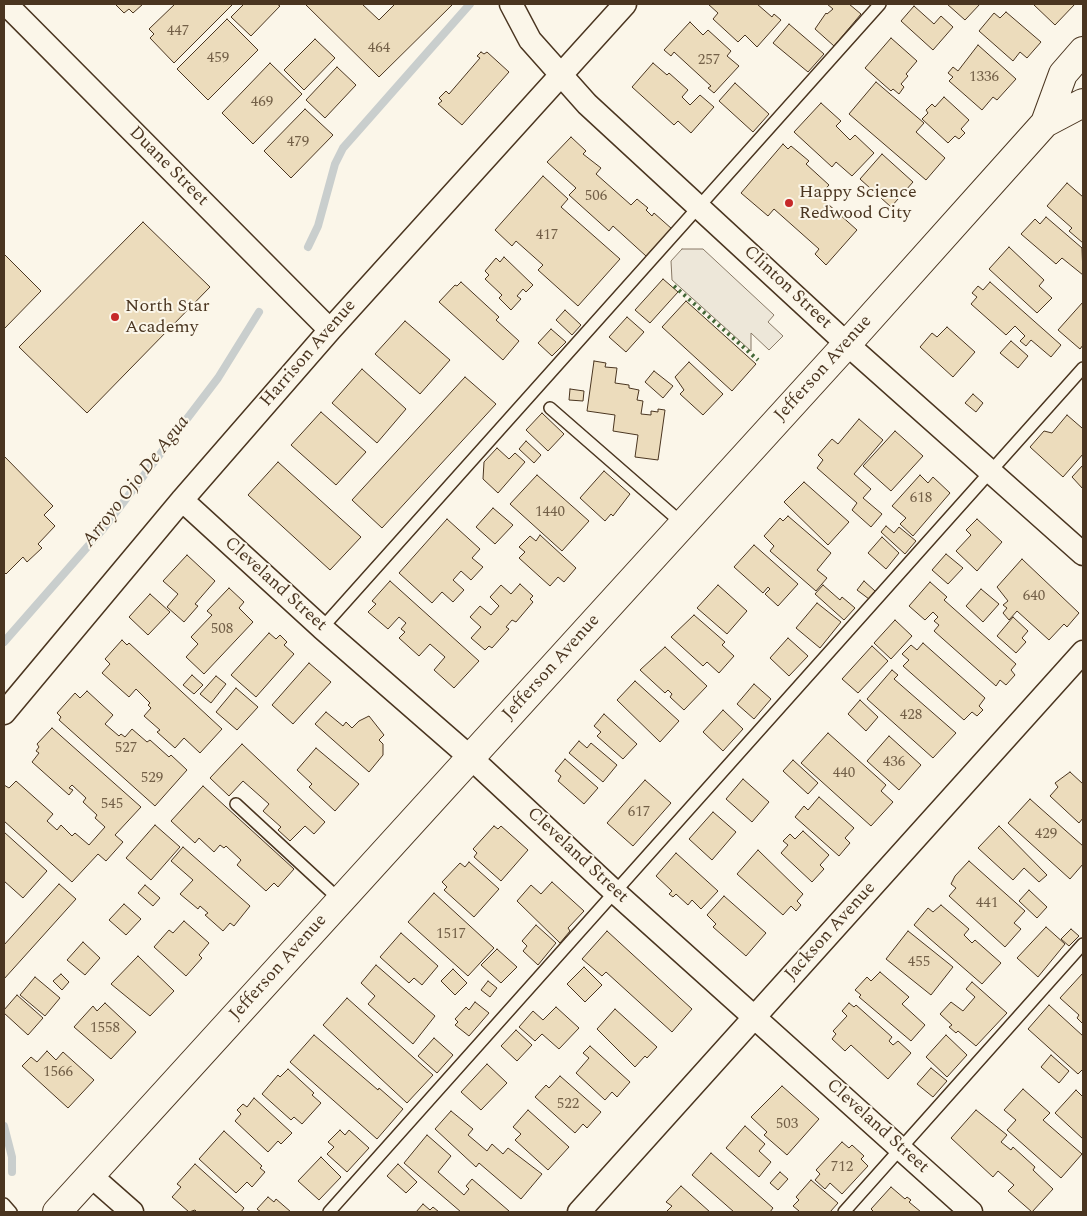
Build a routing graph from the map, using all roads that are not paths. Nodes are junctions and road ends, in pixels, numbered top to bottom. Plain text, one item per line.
1 (6, 4) edge
2 (511, 4) edge
3 (625, 4) edge
4 (880, 4) edge
5 (1083, 51) edge
6 (559, 75) junction
7 (1083, 103) edge
8 (1045, 123) junction
9 (701, 207) junction
10 (330, 330) junction
11 (847, 344) junction
12 (1083, 368) edge
13 (550, 408) dead end
14 (990, 471) junction
15 (182, 500) junction
16 (683, 524) junction
17 (1083, 554) edge
18 (322, 628) junction
19 (1083, 652) edge
20 (4, 713) edge
21 (470, 758) junction
22 (236, 804) dead end
23 (616, 893) junction
24 (340, 900) junction
25 (1083, 944) edge
26 (755, 1017) junction
27 (901, 1149) junction
28 (90, 1175) junction
29 (4, 1204) edge
30 (11, 1212) edge
31 (57, 1212) edge
32 (132, 1212) edge
33 (330, 1212) edge
34 (579, 1212) edge
35 (844, 1212) edge
36 (971, 1212) edge

1 - 10 street, Duane Street
2 - 6 street, Clinton Street
3 - 6 street, Harrison Avenue
4 - 9 lane
5 - 8 main road, Jefferson Avenue
6 - 9 street, Clinton Street
6 - 10 street, Harrison Avenue
7 - 8 main road, Jefferson Avenue
8 - 11 main road, Jefferson Avenue
9 - 11 street, Clinton Street
9 - 18 lane
10 - 15 street, Harrison Avenue
11 - 14 street, Clinton Street
11 - 16 main road, Jefferson Avenue
12 - 14 lane
13 - 16 lane
14 - 17 street, Clinton Street
14 - 23 lane
15 - 18 street, Cleveland Street
15 - 20 street, Harrison Avenue
16 - 21 main road, Jefferson Avenue
18 - 21 street, Cleveland Street
19 - 26 street, Jackson Avenue
21 - 23 street, Cleveland Street
21 - 24 main road, Jefferson Avenue
22 - 24 lane
23 - 26 street, Cleveland Street
23 - 33 lane
24 - 28 main road, Jefferson Avenue
25 - 27 lane
26 - 27 street, Cleveland Street
26 - 34 street, Jackson Avenue
27 - 35 lane
27 - 36 street, Cleveland Street
28 - 31 main road, Jefferson Avenue
28 - 32 street
29 - 30 lane

